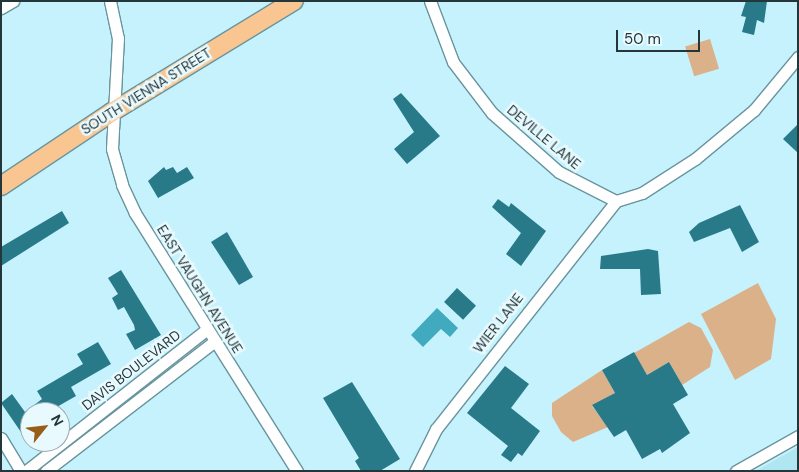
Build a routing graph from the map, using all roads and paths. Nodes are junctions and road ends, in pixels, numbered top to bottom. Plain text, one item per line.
1 (13, 1) edge
2 (110, 1) edge
3 (294, 1) edge
4 (430, 1) edge
5 (1, 8) edge
6 (798, 57) edge
7 (112, 112) junction
8 (1, 186) edge
9 (616, 201) junction
10 (207, 329) junction
11 (215, 341) junction
12 (798, 436) edge
13 (1, 438) edge
14 (21, 471) edge
15 (26, 471) edge
16 (46, 471) edge
17 (297, 471) edge
18 (415, 471) edge
19 (736, 471) edge

1 - 5 street
2 - 7 street, EAST VAUGHN AVENUE
3 - 7 highway, SOUTH VIENNA STREET
4 - 9 street, DEVILLE LANE
6 - 9 street
7 - 8 highway, SOUTH VIENNA STREET
7 - 10 street, EAST VAUGHN AVENUE
9 - 18 street, WIER LANE
10 - 11 street, EAST VAUGHN AVENUE
10 - 15 street, DAVIS BOULEVARD
11 - 16 street, DAVIS BOULEVARD
11 - 17 street, EAST VAUGHN AVENUE
12 - 19 street
13 - 14 street

